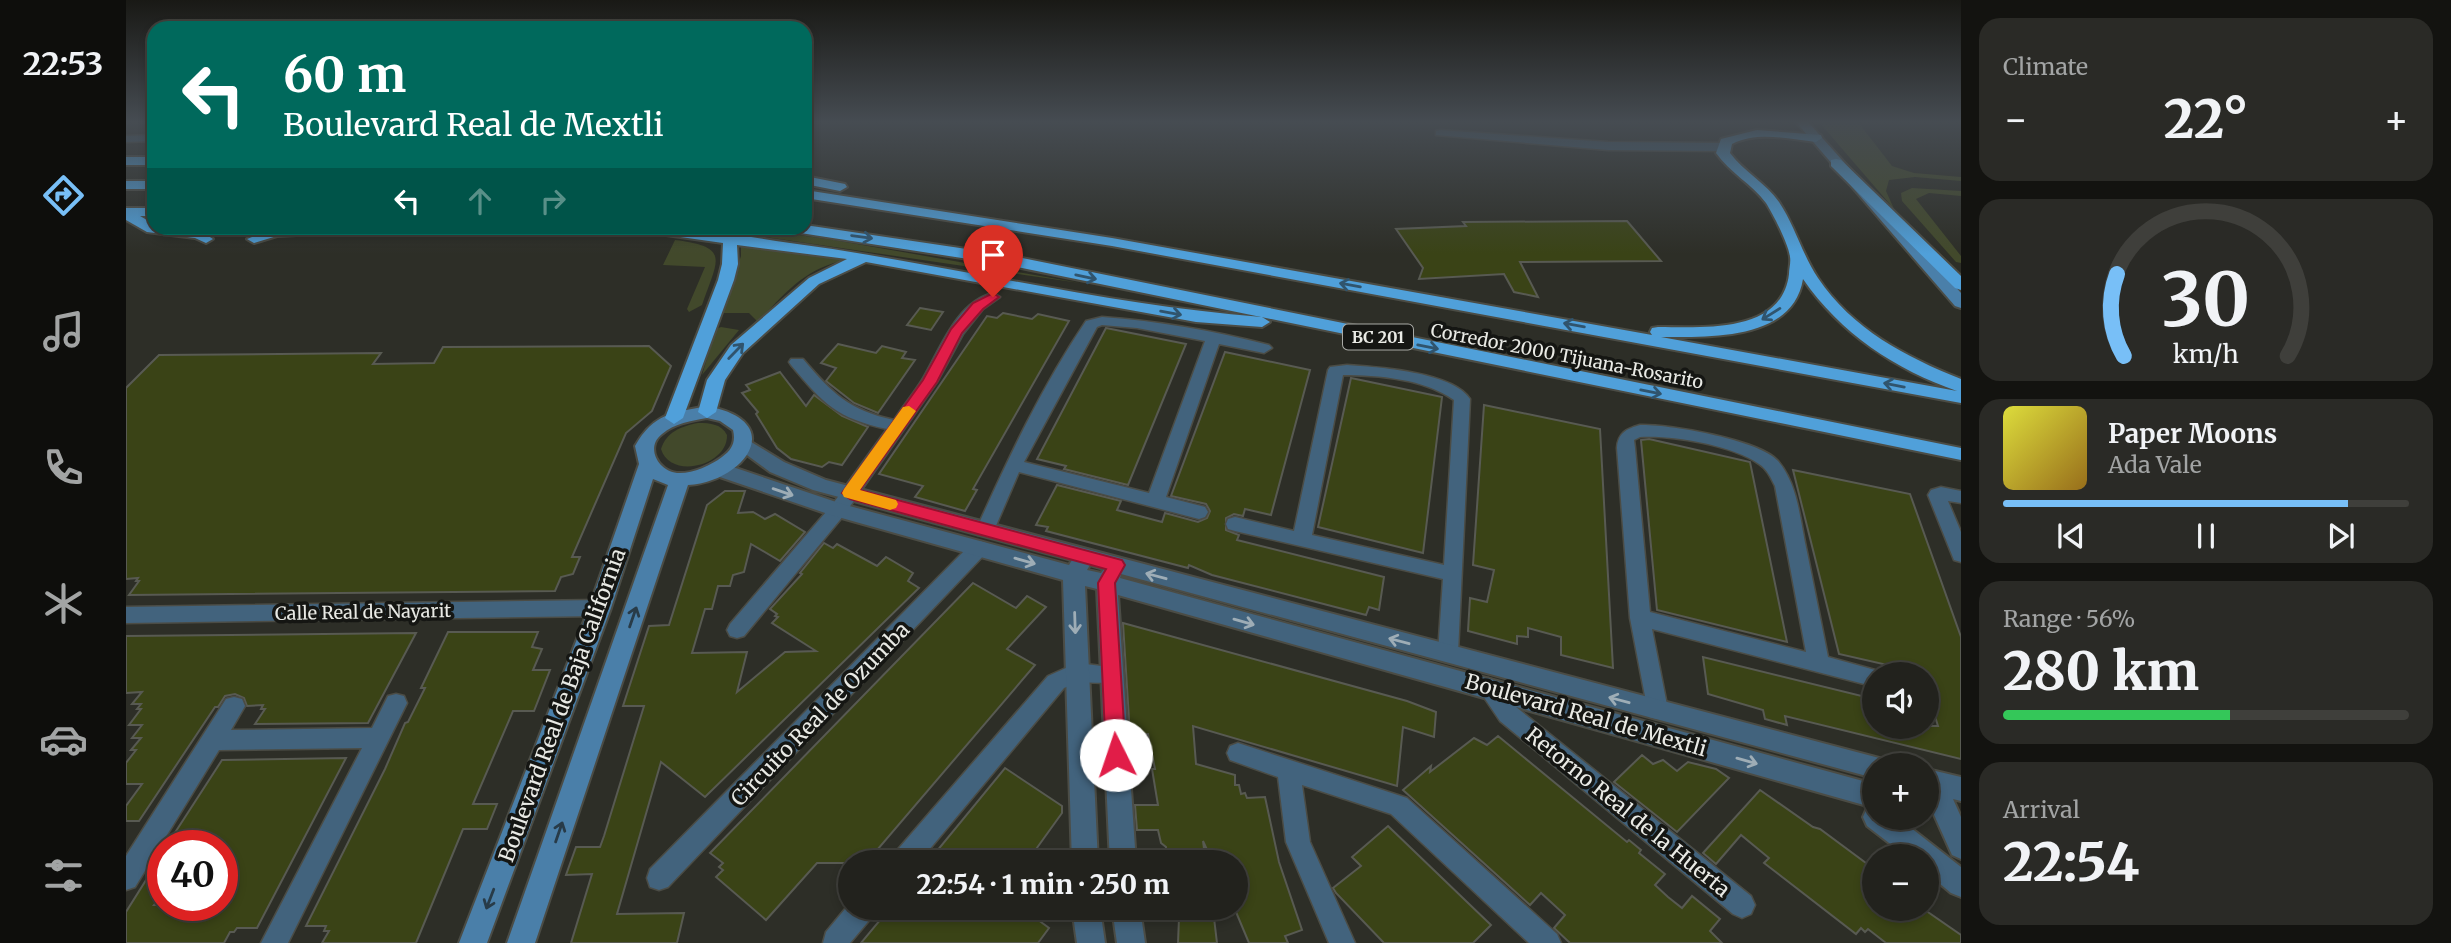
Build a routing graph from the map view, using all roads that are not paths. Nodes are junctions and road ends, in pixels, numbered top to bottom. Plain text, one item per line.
1 (1734, 166) edge
2 (1839, 166) edge
3 (1839, 166) edge
4 (812, 181) edge
5 (126, 185) edge
6 (147, 185) edge
7 (812, 195) edge
8 (147, 212) edge
9 (126, 213) edge
10 (147, 226) edge
11 (812, 231) edge
12 (200, 235) edge
13 (266, 235) edge
14 (704, 235) edge
15 (730, 238) junction
16 (206, 239) dead end
17 (254, 239) dead end
18 (1798, 256) junction
19 (864, 257) junction
20 (1317, 279) junction
21 (1961, 285) edge
22 (993, 297) dead end
23 (1961, 303) edge
24 (1307, 323) junction
25 (1611, 332) junction
26 (1214, 338) junction
27 (1264, 348) dead end
28 (797, 362) dead end
29 (1961, 386) edge
30 (1961, 397) edge
31 (707, 412) junction
32 (674, 418) junction
33 (898, 426) junction
34 (743, 443) junction
35 (1961, 454) edge
36 (1014, 465) junction
37 (647, 466) junction
38 (719, 469) junction
39 (680, 479) junction
40 (1961, 497) edge
41 (844, 502) junction
42 (1155, 502) junction
43 (1199, 512) dead end
44 (1235, 524) dead end
45 (982, 539) junction
46 (1302, 539) junction
47 (1961, 555) edge
48 (1079, 566) junction
49 (1111, 574) junction
50 (1452, 574) junction
51 (600, 608) junction
52 (126, 615) edge
53 (1640, 618) junction
54 (1299, 626) junction
55 (737, 630) dead end
56 (1448, 653) junction
57 (1819, 663) junction
58 (1077, 672) junction
59 (1111, 674) junction
60 (1862, 674) edge
61 (1488, 687) junction
62 (396, 703) dead end
63 (234, 706) dead end
64 (1657, 710) junction
65 (379, 738) junction
66 (212, 740) junction
67 (1238, 753) dead end
68 (1862, 764) edge
69 (1289, 769) junction
70 (1939, 784) edge
71 (1834, 785) junction
72 (1961, 789) edge
73 (1862, 793) edge
74 (1862, 807) edge
75 (1945, 815) edge
76 (1892, 830) edge
77 (1911, 844) edge
78 (1961, 846) edge
79 (913, 850) edge
80 (1084, 850) edge
81 (1122, 850) edge
82 (1939, 866) edge
83 (126, 878) edge
84 (659, 878) dead end
85 (1961, 884) edge
86 (1742, 905) dead end
87 (853, 920) edge
88 (1128, 920) edge
89 (835, 941) dead end
90 (274, 943) edge
91 (473, 943) edge
92 (521, 943) edge
93 (1131, 943) edge
94 (1342, 943) edge
95 (1548, 943) edge

1 - 18 highway
2 - 23 main road
3 - 21 highway
4 - 20 highway
5 - 6 highway
7 - 20 highway, Corredor 2000 Tijuana-Rosarito
8 - 9 highway
9 - 10 highway
11 -> 24 highway, Corredor 2000 Tijuana-Rosarito / BC 201
12 - 16 highway
13 - 17 highway
14 - 15 highway
15 - 19 highway
15 - 32 highway
18 -> 25 highway
18 - 29 highway
19 -> 24 highway
31 -> 19 highway
25 -> 20 highway, Corredor 2000 Tijuana-Rosarito
22 - 33 street
24 -> 35 highway, Corredor 2000 Tijuana-Rosarito / BC 201
30 -> 25 highway, Corredor 2000 Tijuana-Rosarito
26 - 27 street
26 - 36 street
26 - 42 street
28 - 33 street
31 - 32 main road
31 - 34 main road
32 - 37 main road
33 - 41 street
34 - 38 main road
34 - 41 street, Boulevard Real de Mextli
36 - 42 street
36 - 45 street
37 - 39 main road
37 - 51 main road, Boulevard Real de Baja California
38 - 39 main road
38 -> 41 street, Boulevard Real de Mextli
92 -> 39 main road, Boulevard Real de Baja California
40 - 47 street
41 - 45 street, Boulevard Real de Mextli
41 - 55 street
42 - 43 street
44 - 46 street
45 - 48 street, Boulevard Real de Mextli
45 - 84 street, Circuito Real de Ozumba
46 - 50 street
46 - 50 street
48 - 49 street, Boulevard Real de Mextli
48 -> 58 street
49 - 54 street, Boulevard Real de Mextli
49 - 59 street
50 - 56 street
51 - 52 street, Calle Real de Nayarit
51 -> 91 main road, Boulevard Real de Baja California
53 - 57 street
53 - 57 street
53 - 64 street
56 -> 54 street, Boulevard Real de Mextli
54 - 61 street, Boulevard Real de Mextli
64 -> 56 street, Boulevard Real de Mextli
57 - 60 street
58 - 59 street
58 - 79 street
58 - 80 street
59 - 81 street
61 -> 71 street, Boulevard Real de Mextli
61 - 86 street, Retorno Real de la Huerta
62 - 65 street
63 - 66 street
64 - 68 street, Boulevard Real de Mextli
65 - 66 street
65 - 90 street
66 - 83 street
67 - 69 street
69 - 94 street
69 - 95 street
70 - 72 street
71 - 73 street, Boulevard Real de Mextli
71 - 74 street
75 - 78 street
76 - 77 street
82 - 85 street
87 - 89 street
88 - 93 street

